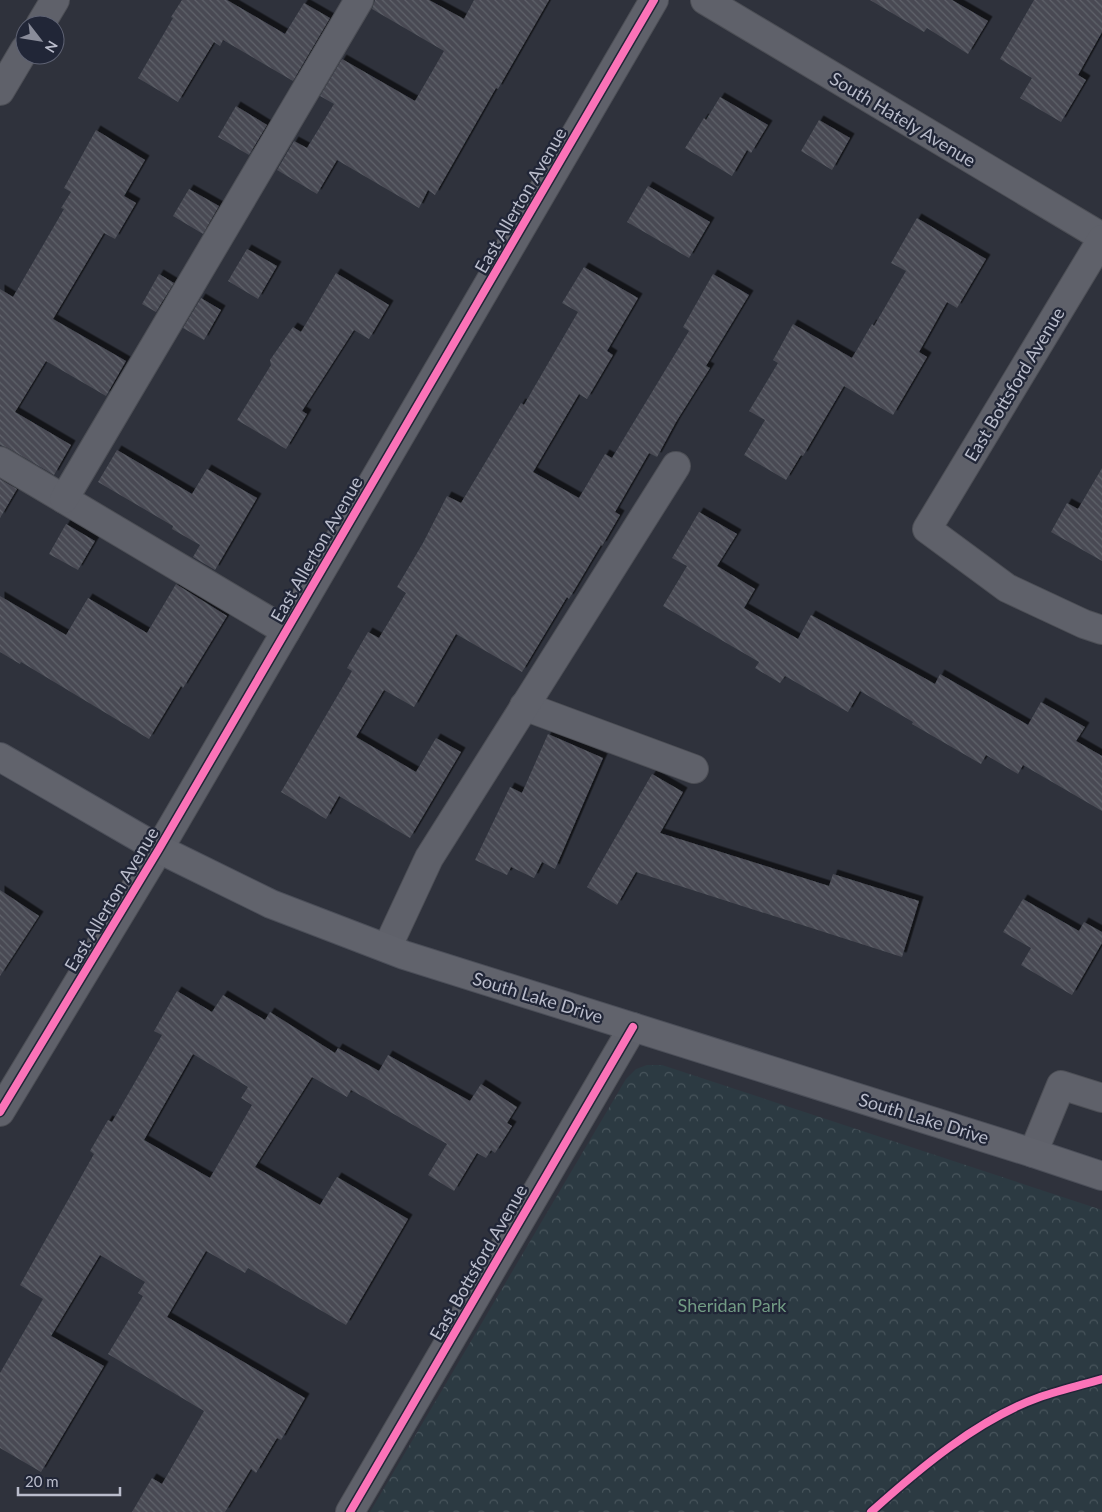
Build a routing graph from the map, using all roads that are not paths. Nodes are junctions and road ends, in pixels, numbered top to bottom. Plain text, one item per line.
1 (54, 0) edge
2 (359, 0) edge
3 (654, 0) edge
4 (705, 0) edge
5 (46, 15) edge
6 (15, 65) edge
7 (0, 91) edge
8 (1102, 238) edge
9 (0, 461) edge
10 (676, 466) dead end
11 (64, 499) junction
12 (1102, 630) edge
13 (286, 631) junction
14 (524, 706) junction
15 (0, 756) edge
16 (694, 768) dead end
17 (159, 849) junction
18 (387, 948) junction
19 (633, 1027) junction
20 (1102, 1098) edge
21 (0, 1112) edge
22 (1034, 1152) junction
23 (1102, 1176) edge
24 (350, 1512) edge

1 - 5 street
2 - 11 street
3 - 13 street, East Allerton Avenue
4 - 8 street, South Hately Avenue
6 - 7 street
8 - 12 street, East Bottsford Avenue
9 - 11 street
10 - 14 street
11 - 13 street
13 - 17 street, East Allerton Avenue
14 - 16 street
14 - 18 street
15 - 17 main road, South Lake Drive
17 - 18 main road, South Lake Drive
17 - 21 street, East Allerton Avenue
18 - 19 main road, South Lake Drive
19 - 22 main road, South Lake Drive
19 - 24 street, East Bottsford Avenue
20 - 22 street
22 - 23 main road, South Lake Drive

